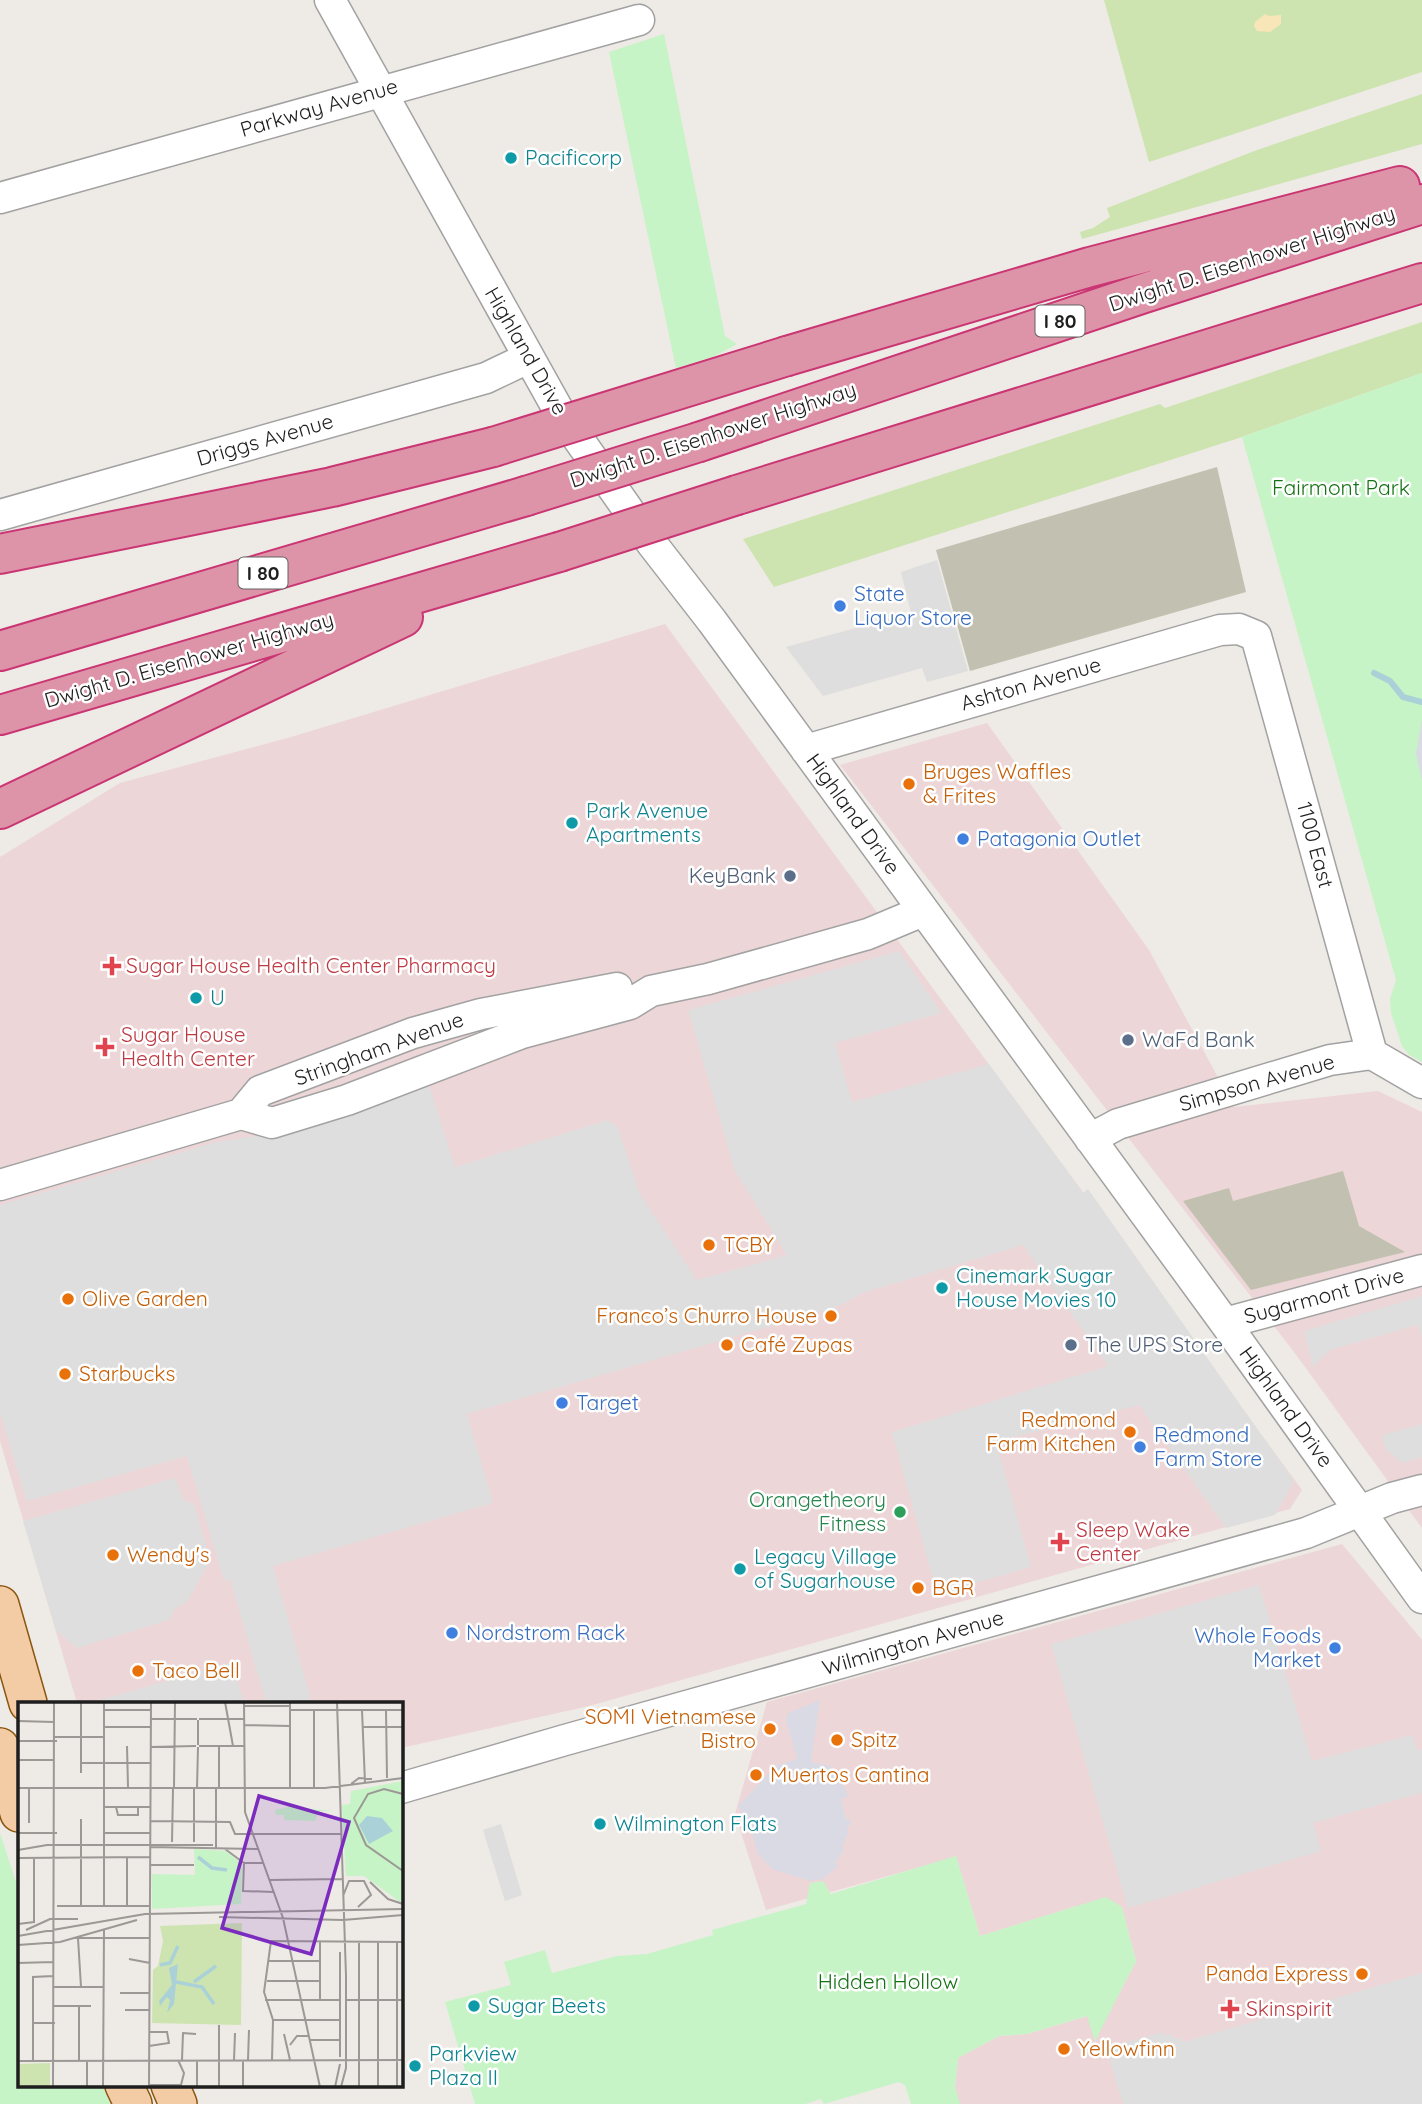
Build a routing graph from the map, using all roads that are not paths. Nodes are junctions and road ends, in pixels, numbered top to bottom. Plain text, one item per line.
1 (330, 0) edge
2 (636, 7) edge
3 (379, 91) junction
4 (1422, 181) edge
5 (0, 198) edge
6 (1422, 204) edge
7 (1422, 283) edge
8 (528, 358) junction
9 (0, 515) edge
10 (0, 554) edge
11 (510, 566) junction
12 (1256, 636) joint
13 (0, 651) edge
14 (0, 715) edge
15 (806, 750) junction
16 (0, 809) edge
17 (923, 911) junction
18 (1372, 1055) junction
19 (1422, 1083) edge
20 (1090, 1139) junction
21 (0, 1185) edge
22 (1422, 1270) edge
23 (1225, 1323) junction
24 (1422, 1490) edge
25 (1360, 1512) junction
26 (1422, 1598) edge
27 (0, 1605) edge
28 (28, 1702) edge
29 (0, 1747) edge
30 (402, 1788) edge
31 (18, 1810) edge
32 (124, 2086) edge
33 (170, 2086) edge
34 (133, 2104) edge
35 (178, 2104) edge

1 - 3 street, Highland Drive
2 - 3 street, Parkway Avenue
3 - 5 street, Parkway Avenue
3 - 8 street, Highland Drive
4 - 10 highway, bridge
6 - 13 highway, Dwight D. Eisenhower Highway / I 80, bridge
7 - 11 highway, Dwight D. Eisenhower Highway, bridge
8 - 9 street, Driggs Avenue
8 - 15 street, Highland Drive
11 - 14 highway, Dwight D. Eisenhower Highway
11 - 16 highway
12 - 15 street, Ashton Avenue
12 - 18 street, 1100 East
15 - 17 street, Highland Drive
17 - 20 street, Highland Drive
17 - 21 street, Stringham Avenue
18 - 19 street
18 - 20 street, Simpson Avenue
20 - 23 street, Highland Drive
22 - 23 street, Sugarmont Drive
23 - 25 street, Highland Drive
24 - 25 street, Wilmington Avenue
25 - 26 street, Highland Drive
25 - 30 street, Wilmington Avenue
27 - 28 main road
29 - 31 main road
32 - 34 main road
33 - 35 main road

